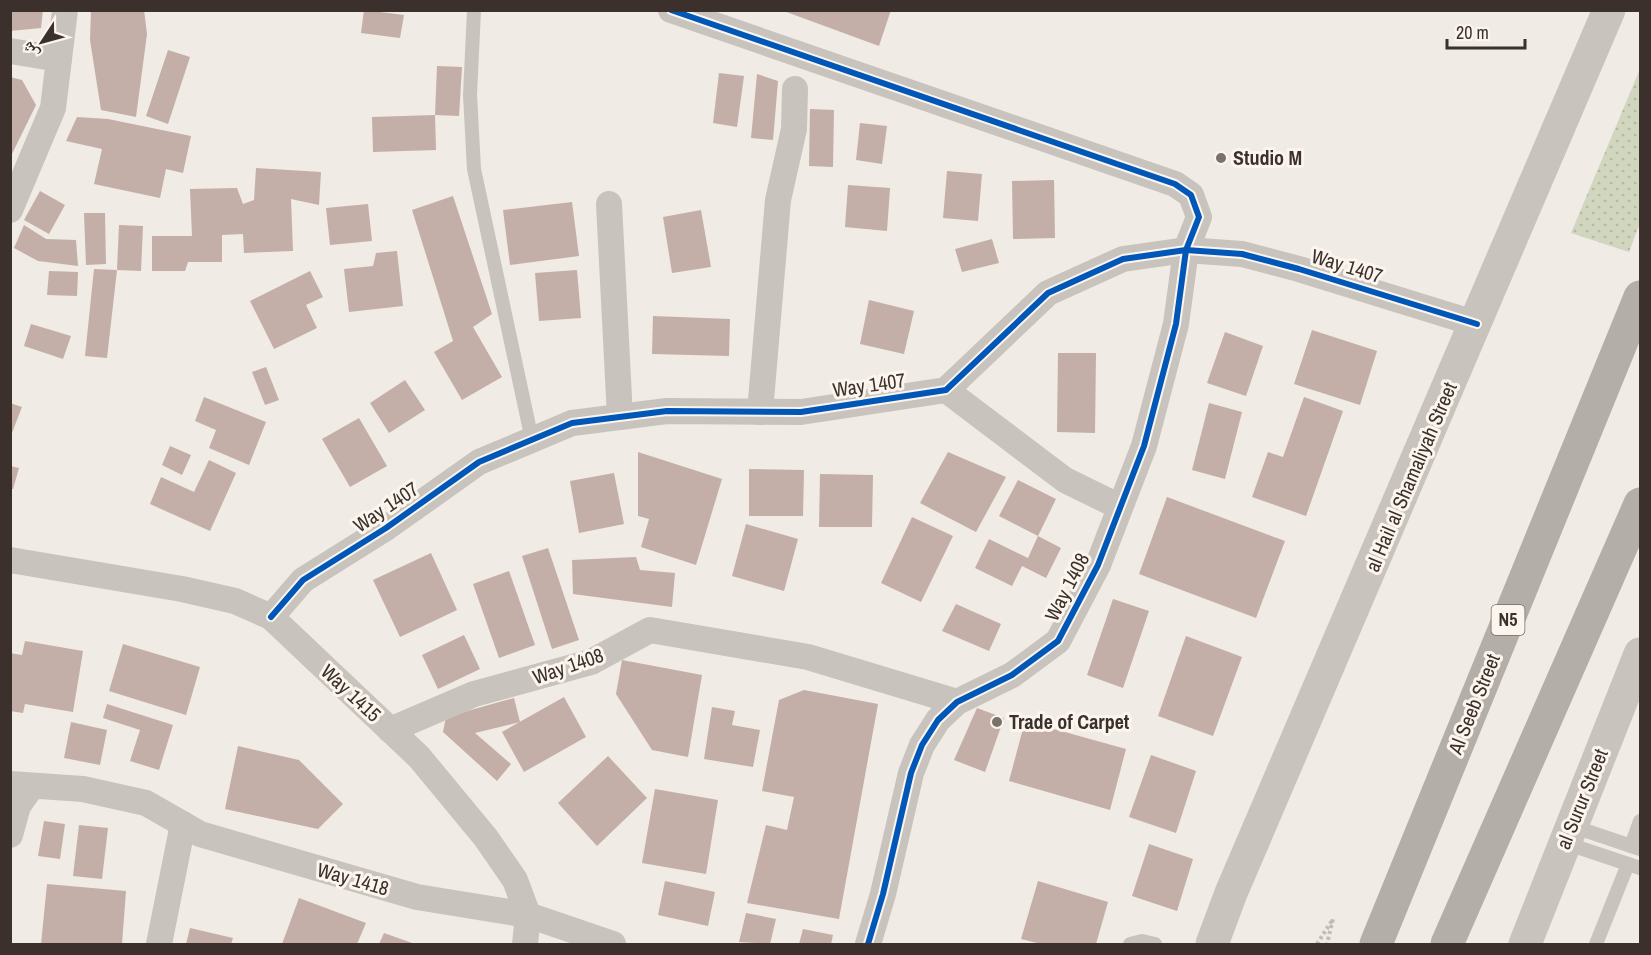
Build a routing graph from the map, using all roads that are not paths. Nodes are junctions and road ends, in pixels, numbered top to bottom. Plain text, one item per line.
1 (65, 10) edge
2 (474, 10) edge
3 (671, 10) edge
4 (1610, 10) edge
5 (10, 51) edge
6 (59, 59) junction
7 (795, 89) dead end
8 (609, 204) dead end
9 (10, 210) edge
10 (1186, 250) junction
11 (1641, 297) edge
12 (1477, 324) junction
13 (946, 390) junction
14 (760, 412) junction
15 (620, 417) junction
16 (532, 440) junction
17 (1641, 504) edge
18 (1120, 507) junction
19 (10, 560) edge
20 (271, 617) junction
21 (1641, 654) edge
22 (1634, 689) edge
23 (957, 702) junction
24 (390, 730) junction
25 (21, 785) edge
26 (1641, 821) edge
27 (183, 824) junction
28 (1568, 834) junction
29 (10, 835) edge
30 (1636, 847) edge
31 (1634, 866) edge
32 (528, 915) junction
33 (159, 945) edge
34 (525, 945) edge
35 (614, 945) edge
36 (868, 945) edge
37 (1130, 945) edge
38 (1155, 945) edge
39 (1212, 945) edge
40 (1376, 945) edge
41 (1448, 945) edge
42 (1525, 945) edge
43 (1596, 945) edge

1 - 6 street
2 - 16 lane
3 - 10 street, Way 1408
4 - 12 street, al Hail al Shamaliyah Street
5 - 6 street
6 - 9 street
7 - 14 street
8 - 15 street
10 - 12 street, Way 1407
10 - 13 street, Way 1407
10 - 18 street, Way 1408
11 - 40 highway, Al Seeb Street / N5
12 - 39 street, al Hail al Shamaliyah Street
13 - 14 street, Way 1407
13 - 18 street
14 - 15 street, Way 1407
15 - 16 street, Way 1407
16 - 20 street, Way 1407
17 - 41 highway
18 - 23 street, Way 1408
19 - 20 street, Way 1415
20 - 24 street, Way 1415
21 - 22 street, al Surur Street
22 - 28 street, al Surur Street
23 - 24 street, Way 1408
23 - 36 street, Way 1408
24 - 32 street, Way 1415
25 - 27 street, Way 1418
25 - 29 street, Way 1418
26 - 30 lane
27 - 32 street, Way 1418
27 - 33 street
28 - 30 lane
28 - 31 lane
28 - 42 street, al Surur Street
31 - 43 lane
32 - 34 street
32 - 35 street
37 - 38 lane

